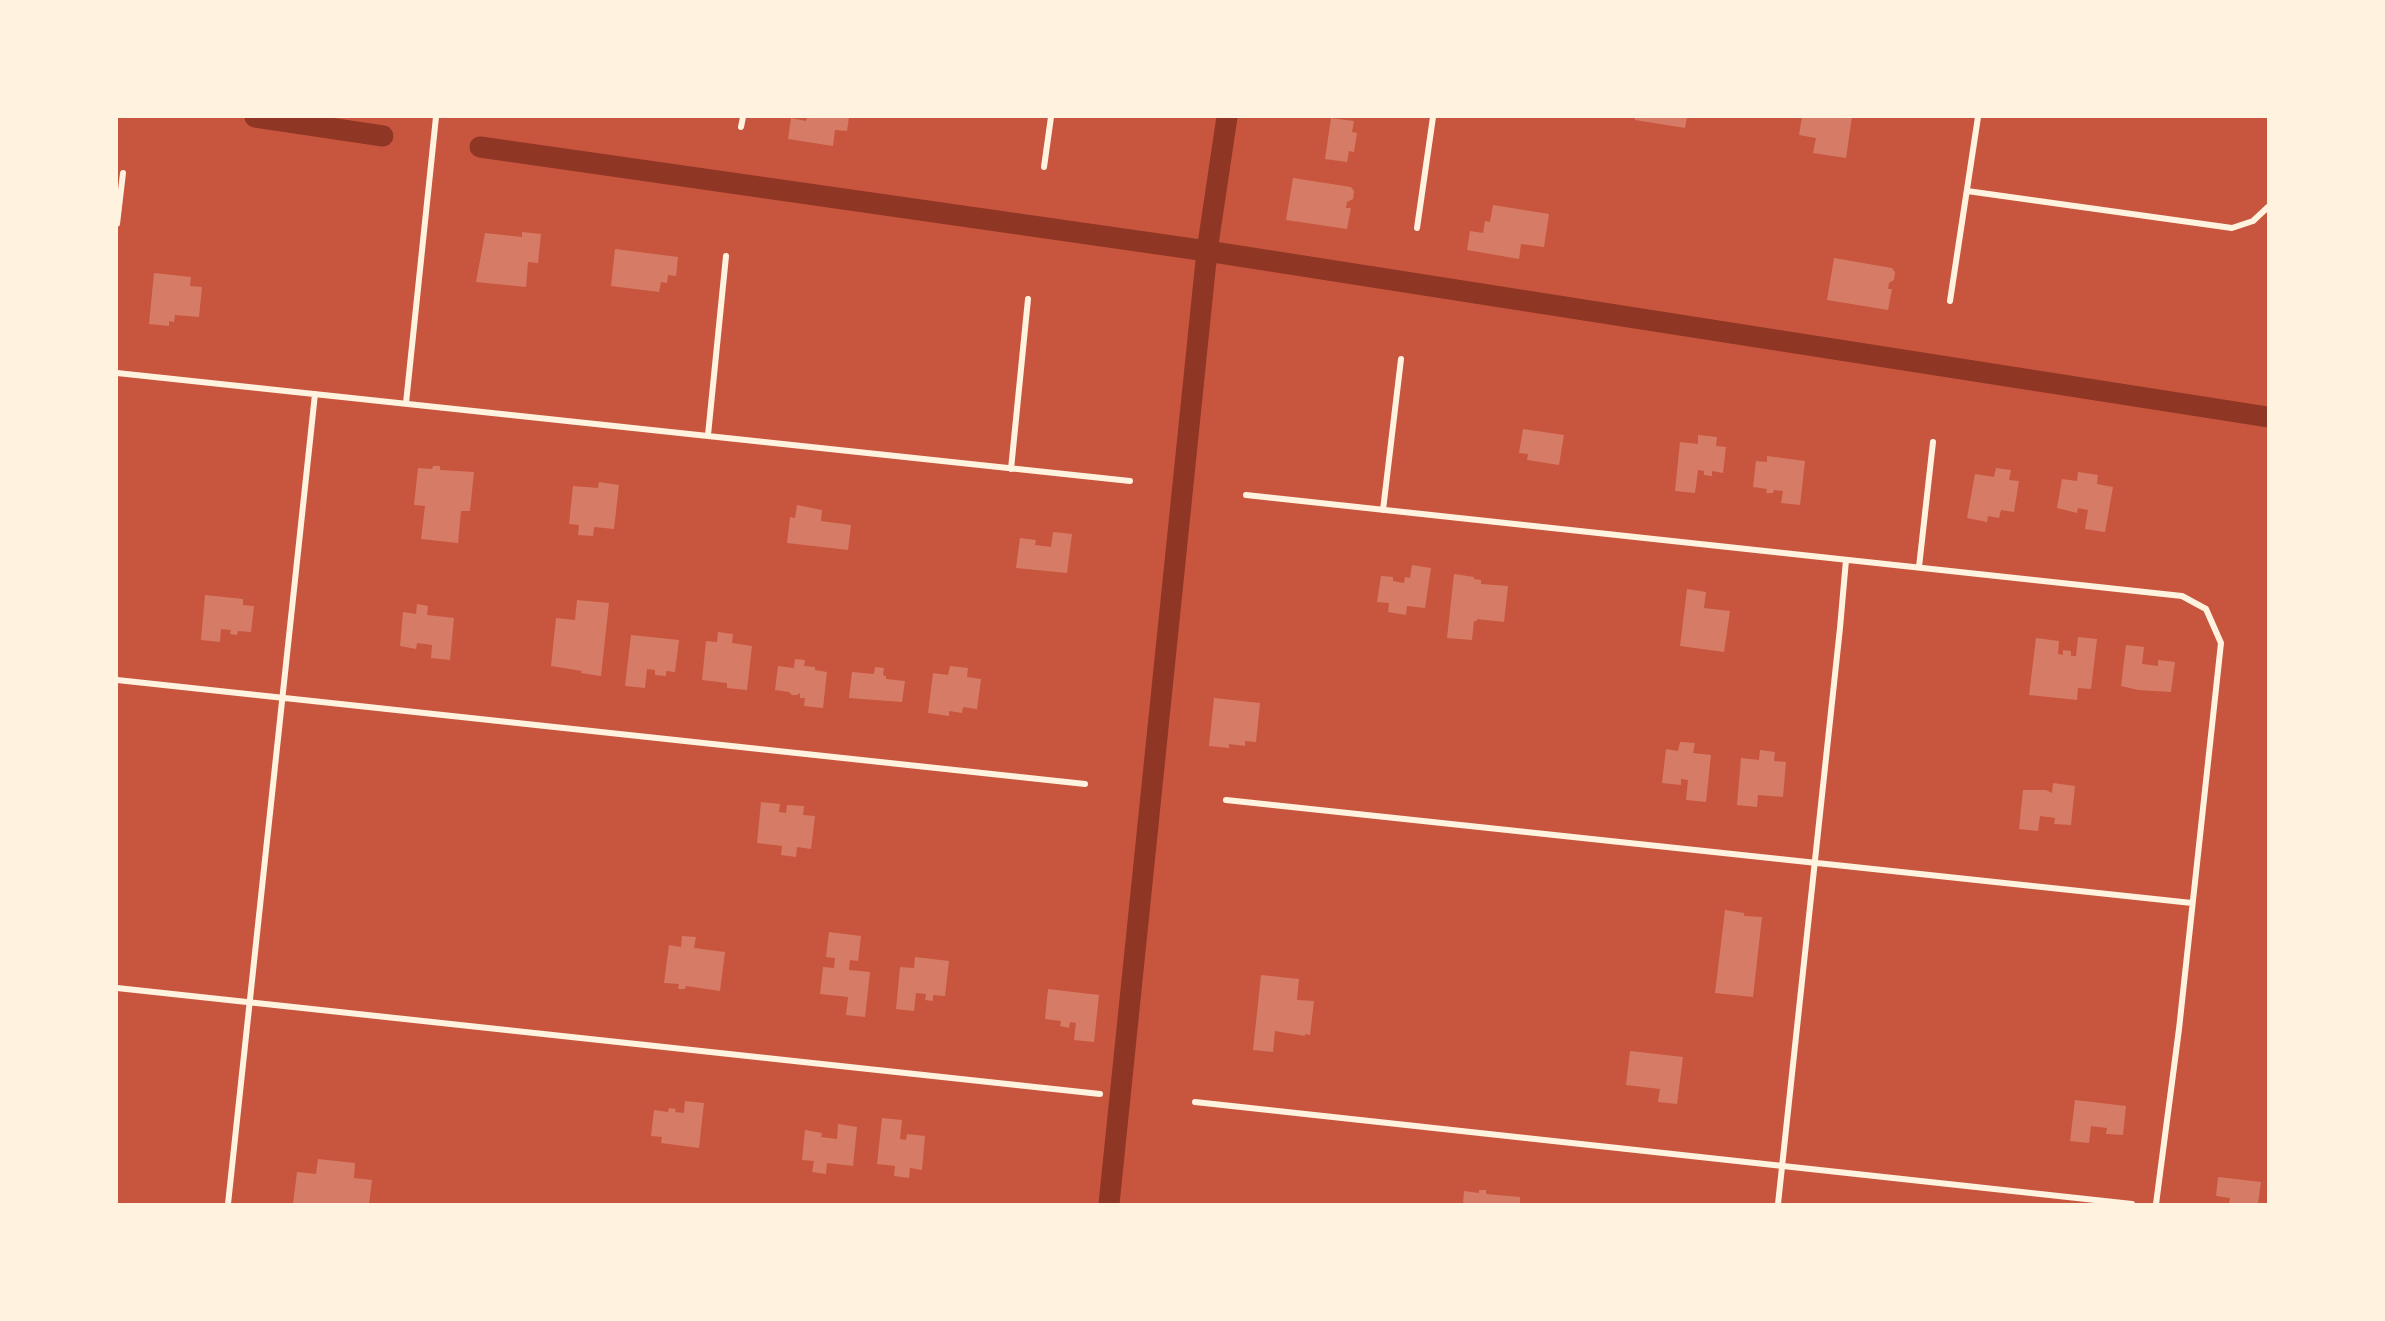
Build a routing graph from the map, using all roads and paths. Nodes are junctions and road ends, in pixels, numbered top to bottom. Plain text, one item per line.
1 (436, 117) edge
2 (743, 117) edge
3 (1051, 117) edge
4 (1433, 117) edge
5 (1978, 117) edge
6 (741, 127) dead end
7 (1044, 167) dead end
8 (123, 173) dead end
9 (1967, 191) junction
10 (2268, 207) edge
11 (117, 224) edge
12 (1417, 228) dead end
13 (726, 256) dead end
14 (1028, 299) dead end
15 (1950, 301) dead end
16 (1401, 359) dead end
17 (117, 373) edge
18 (315, 394) junction
19 (406, 403) junction
20 (708, 435) junction
21 (1933, 442) dead end
22 (1011, 469) junction
23 (1130, 481) dead end
24 (1246, 495) dead end
25 (1383, 510) junction
26 (1846, 560) junction
27 (1919, 567) junction
28 (117, 680) edge
29 (283, 698) junction
30 (1085, 784) dead end
31 (1226, 800) dead end
32 (1815, 862) junction
33 (2192, 903) junction
34 (117, 988) edge
35 (251, 1002) junction
36 (1100, 1094) dead end
37 (1195, 1102) dead end
38 (1782, 1166) junction
39 (228, 1204) edge
40 (1778, 1204) edge
41 (2132, 1204) edge
42 (2156, 1204) edge

1 - 19 street
2 - 6 street
3 - 7 street
4 - 12 street
5 - 9 street
8 - 11 street
9 - 10 street
9 - 15 street
13 - 20 street
14 - 22 street
16 - 25 street
17 - 18 street
18 - 19 street
18 - 29 street
19 - 20 street
20 - 22 street
21 - 27 street
22 - 23 street
24 - 25 street
25 - 26 street
26 - 27 street
26 - 32 street
27 - 33 street
28 - 29 street
29 - 30 street
29 - 35 street
31 - 32 street
32 - 33 street
32 - 38 street
33 - 42 street
34 - 35 street
35 - 36 street
35 - 39 street
37 - 38 street
38 - 40 street
38 - 41 street

